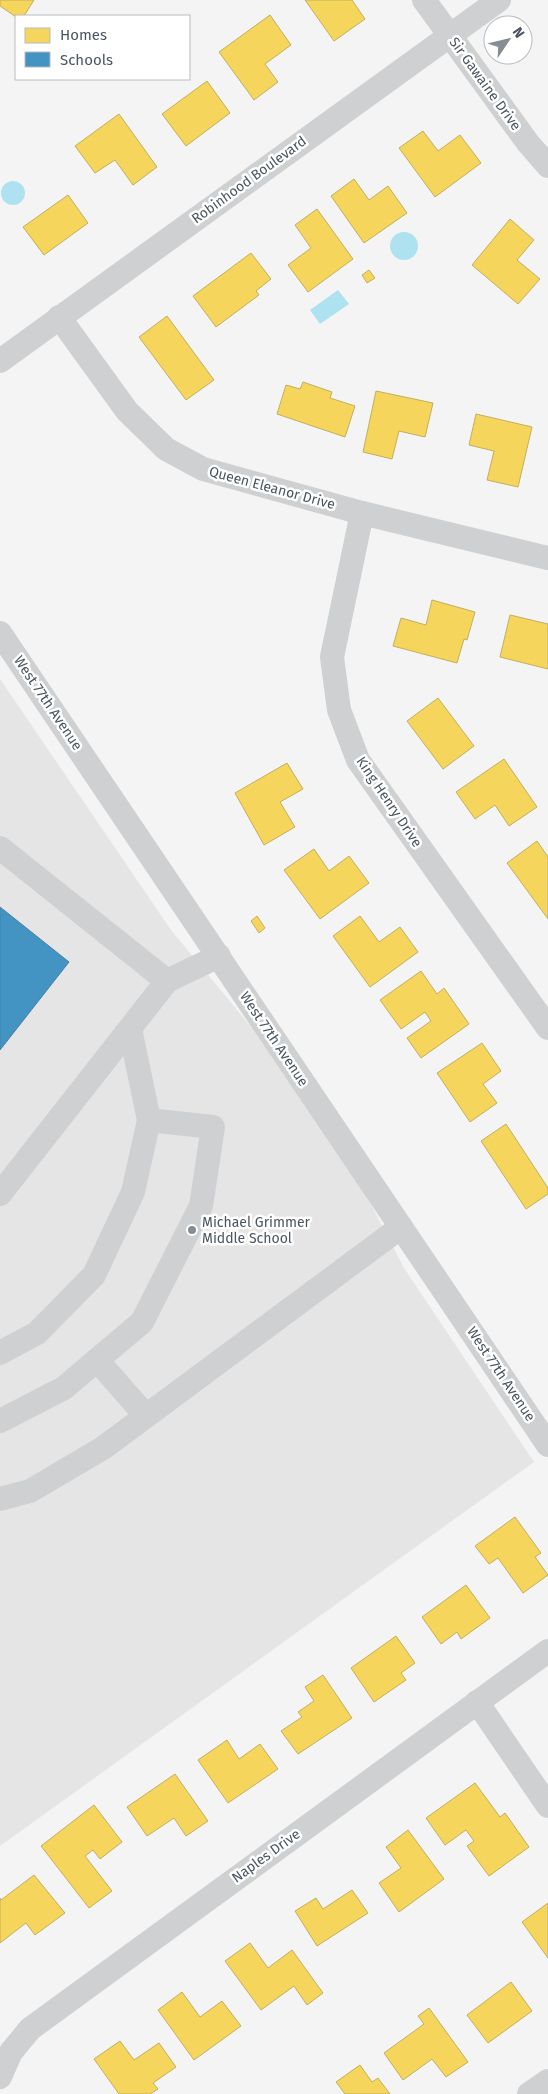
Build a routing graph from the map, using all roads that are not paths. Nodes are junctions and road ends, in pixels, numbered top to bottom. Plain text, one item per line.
1 (424, 0) edge
2 (498, 0) edge
3 (449, 36) junction
4 (548, 166) edge
5 (59, 317) junction
6 (0, 361) edge
7 (362, 512) junction
8 (548, 558) edge
9 (2, 638) edge
10 (0, 848) edge
11 (219, 956) junction
12 (167, 981) junction
13 (548, 1028) edge
14 (130, 1029) junction
15 (149, 1120) junction
16 (0, 1194) edge
17 (401, 1227) junction
18 (0, 1353) edge
19 (97, 1360) junction
20 (146, 1416) junction
21 (0, 1421) edge
22 (548, 1445) edge
23 (0, 1498) edge
24 (548, 1651) edge
25 (477, 1702) junction
26 (548, 1806) edge
27 (0, 2077) edge
28 (548, 2081) edge
29 (529, 2094) edge

1 - 3 street, Sir Gawaine Drive
2 - 3 street, Robinhood Boulevard
3 - 4 street, Sir Gawaine Drive
3 - 5 street, Robinhood Boulevard
5 - 6 street, Robinhood Boulevard
5 - 7 street, Queen Eleanor Drive
7 - 8 street, Queen Eleanor Drive
7 - 13 street, King Henry Drive
9 - 11 street, West 77th Avenue
10 - 12 street
11 - 12 street
11 - 17 street, West 77th Avenue
12 - 14 street
14 - 15 street
14 - 16 street
15 - 18 street
15 - 19 street
17 - 20 street
17 - 22 street, West 77th Avenue
19 - 20 street
19 - 21 street
20 - 23 street
24 - 25 street, Naples Drive
25 - 26 street
25 - 27 street, Naples Drive
28 - 29 street

